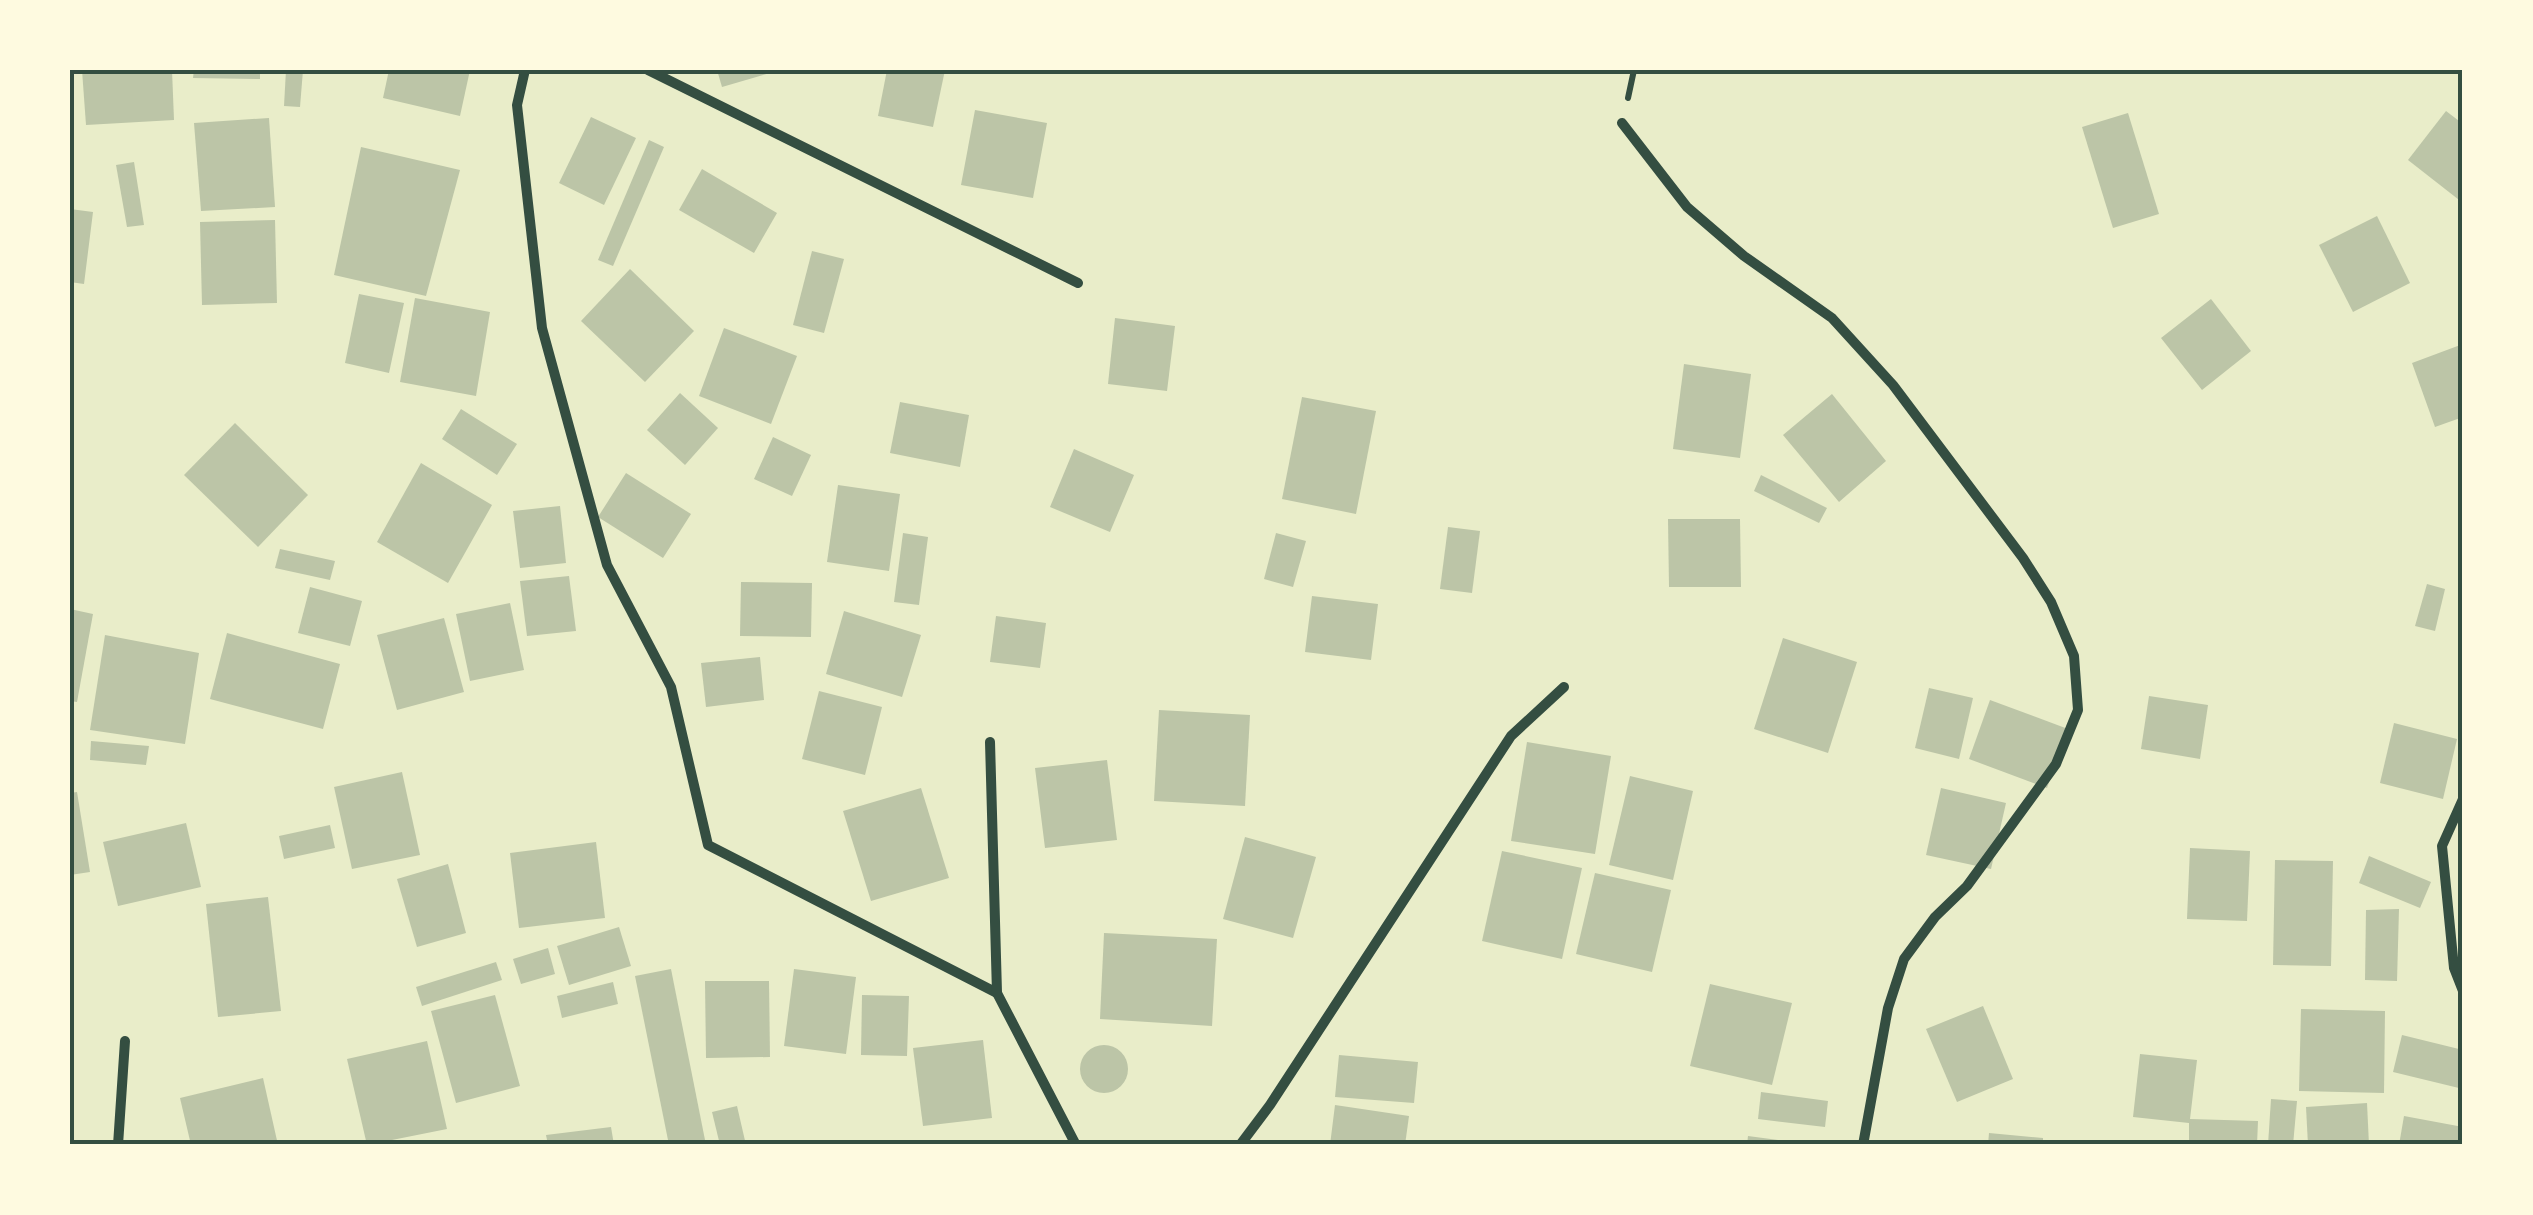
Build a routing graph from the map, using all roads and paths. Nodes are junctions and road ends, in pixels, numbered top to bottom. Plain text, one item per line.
1 (525, 70) edge
2 (648, 70) edge
3 (1622, 123) dead end
4 (1078, 283) dead end
5 (1564, 687) dead end
6 (990, 742) dead end
7 (2463, 799) edge
8 (2463, 991) edge
9 (997, 993) junction
10 (126, 1041) dead end
11 (118, 1145) edge
12 (1076, 1145) edge
13 (1240, 1145) edge
14 (1863, 1145) edge

1 - 9 street
2 - 4 street
3 - 14 street
5 - 13 street
6 - 9 street
7 - 8 street
9 - 12 street
10 - 11 street

